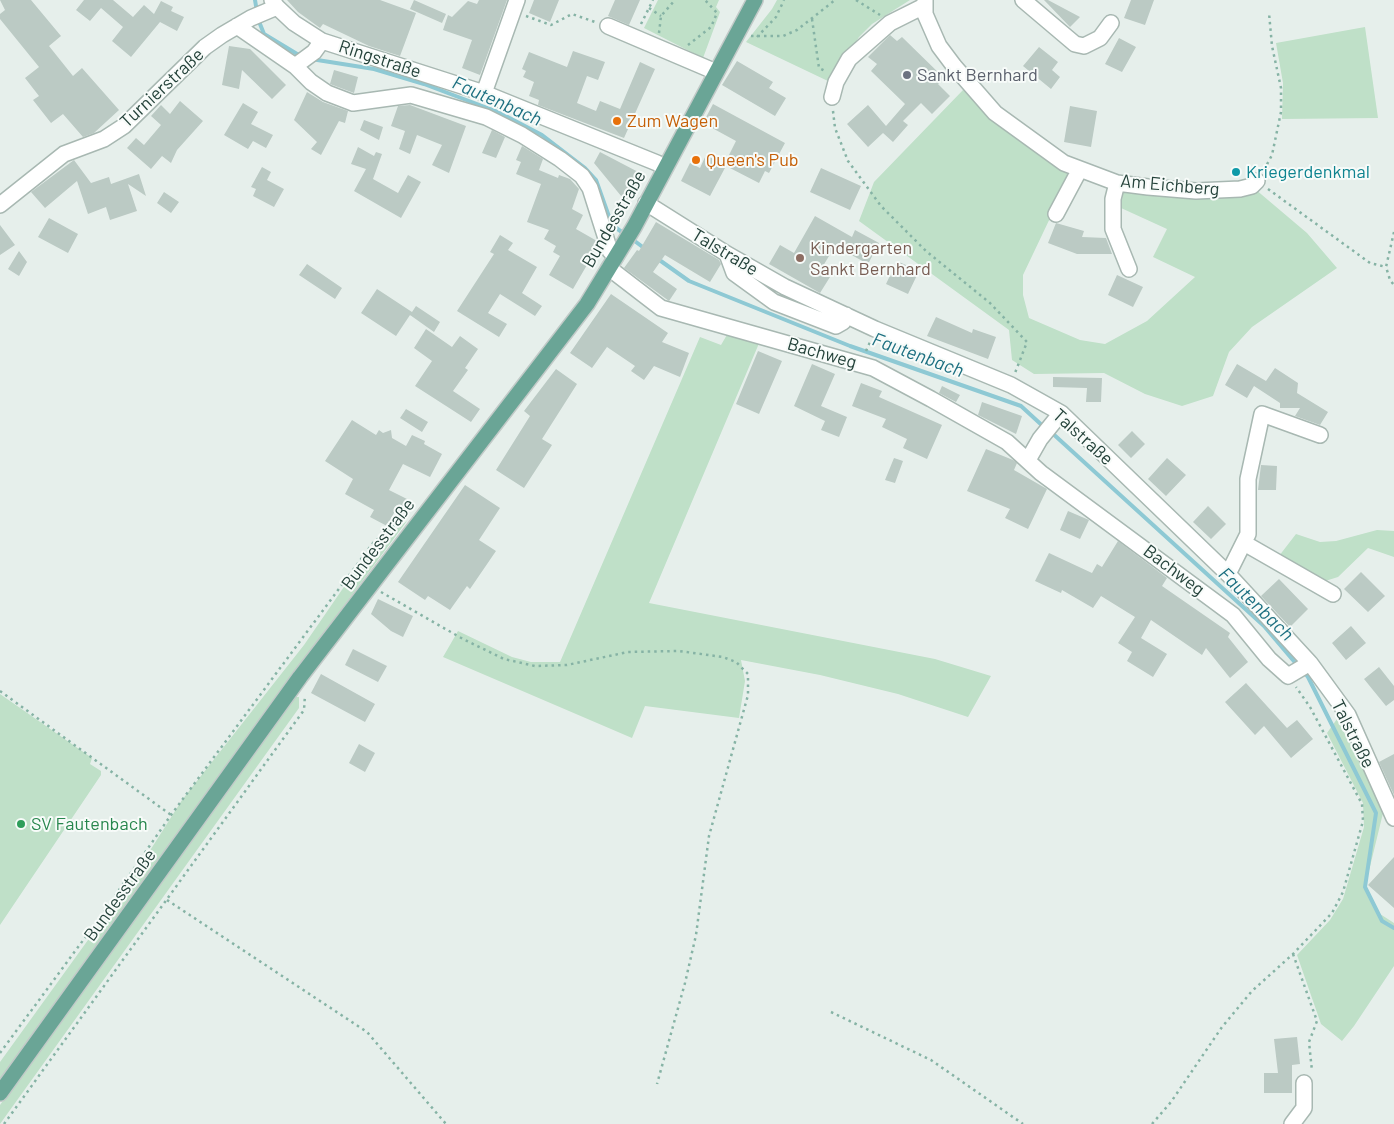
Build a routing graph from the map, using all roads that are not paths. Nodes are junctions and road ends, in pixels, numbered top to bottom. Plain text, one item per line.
1 (755, 0) edge
2 (1023, 0) edge
3 (925, 3) edge
4 (272, 6) edge
5 (515, 6) edge
6 (1111, 23) dead end
7 (237, 26) junction
8 (608, 26) road end
9 (308, 55) junction
10 (716, 72) junction
11 (484, 93) junction
12 (832, 97) road end
13 (665, 168) junction
14 (1080, 169) junction
15 (1257, 180) road end
16 (1117, 182) junction
17 (646, 203) junction
18 (0, 205) edge
19 (1056, 214) dead end
20 (616, 255) junction
21 (1129, 269) dead end
22 (1061, 413) junction
23 (1320, 434) dead end
24 (1028, 460) junction
25 (1244, 543) junction
26 (1228, 574) junction
27 (1333, 594) dead end
28 (1310, 663) junction
29 (1394, 818) edge
30 (1304, 1083) road end
31 (0, 1093) edge
32 (1292, 1124) edge

1 - 10 main road, Bundesstraße
2 - 6 street
3 - 12 street
3 - 14 street, Am Eichberg
4 - 7 street, Turnierstraße
4 - 9 street, Ringstraße
5 - 11 street
7 - 9 street
7 - 18 street, Turnierstraße
8 - 10 street
9 - 11 street, Ringstraße
9 - 20 street
10 - 13 main road, Bundesstraße
11 - 13 street, Ringstraße
13 - 17 main road, Bundesstraße
14 - 16 street, Am Eichberg
14 - 19 street
15 - 16 street, Am Eichberg
16 - 21 street
17 - 20 main road, Bundesstraße
17 - 22 street, Talstraße
20 - 24 street, Bachweg
20 - 31 main road, Bundesstraße
22 - 24 street
22 - 26 street, Talstraße
23 - 25 street
24 - 28 street, Bachweg
25 - 26 street
25 - 27 street
26 - 28 street, Talstraße
28 - 29 street, Talstraße
30 - 32 street

